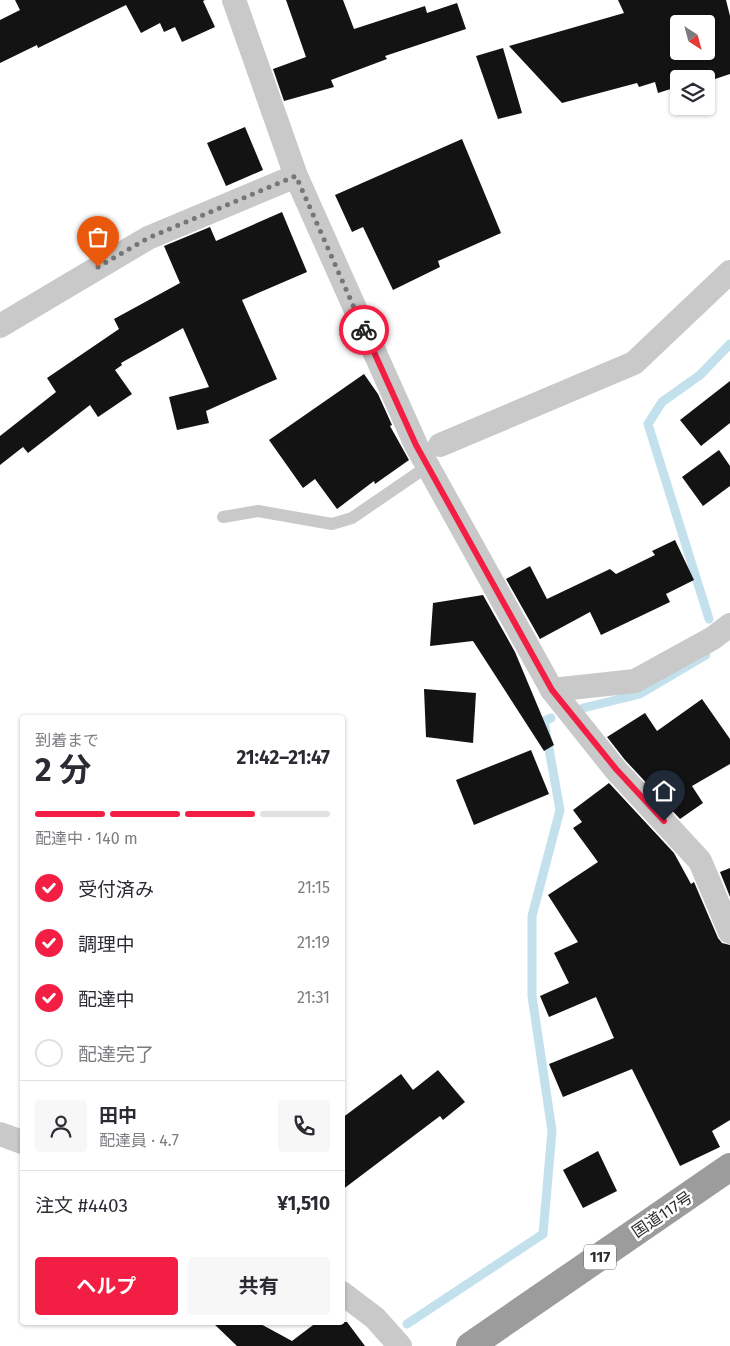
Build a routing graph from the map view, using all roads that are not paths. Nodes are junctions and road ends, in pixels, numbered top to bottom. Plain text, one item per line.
1 (234, 0) edge
2 (296, 176) junction
3 (730, 272) edge
4 (0, 326) edge
5 (440, 445) dead end
6 (428, 466) junction
7 (223, 517) dead end
8 (730, 625) edge
9 (552, 690) junction
10 (730, 932) edge
11 (0, 1134) edge
12 (20, 1141) edge
13 (730, 1167) edge
14 (345, 1295) edge
15 (400, 1346) edge
16 (470, 1346) edge

1 - 2 street
2 - 4 street
2 - 6 street
3 - 5 street
6 - 7 lane
6 - 9 street
8 - 9 street
9 - 10 street
11 - 12 street
13 - 16 highway, 国道117号 / 117
14 - 15 street

